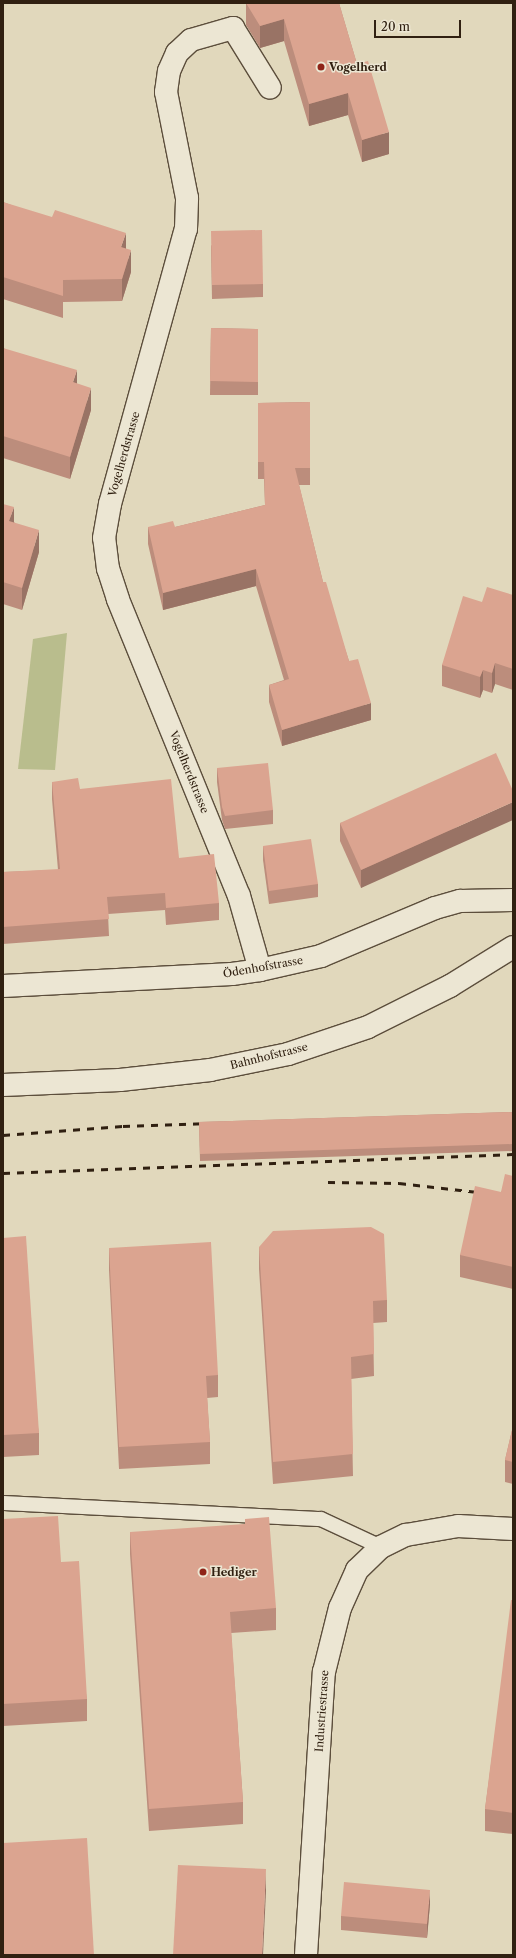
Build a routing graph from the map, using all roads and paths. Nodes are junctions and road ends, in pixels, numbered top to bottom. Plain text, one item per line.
1 (270, 88) dead end
2 (513, 900) edge
3 (513, 947) edge
4 (260, 970) junction
5 (3, 986) edge
6 (3, 1085) edge
7 (3, 1503) edge
8 (513, 1529) edge
9 (374, 1552) junction
10 (306, 1955) edge

1 - 4 street, Vogelherdstrasse
2 - 4 street, Ödenhofstrasse
3 - 6 street, Bahnhofstrasse
4 - 5 street, Ödenhofstrasse
7 - 9 lane
8 - 9 street, Industriestrasse
9 - 10 street, Industriestrasse

